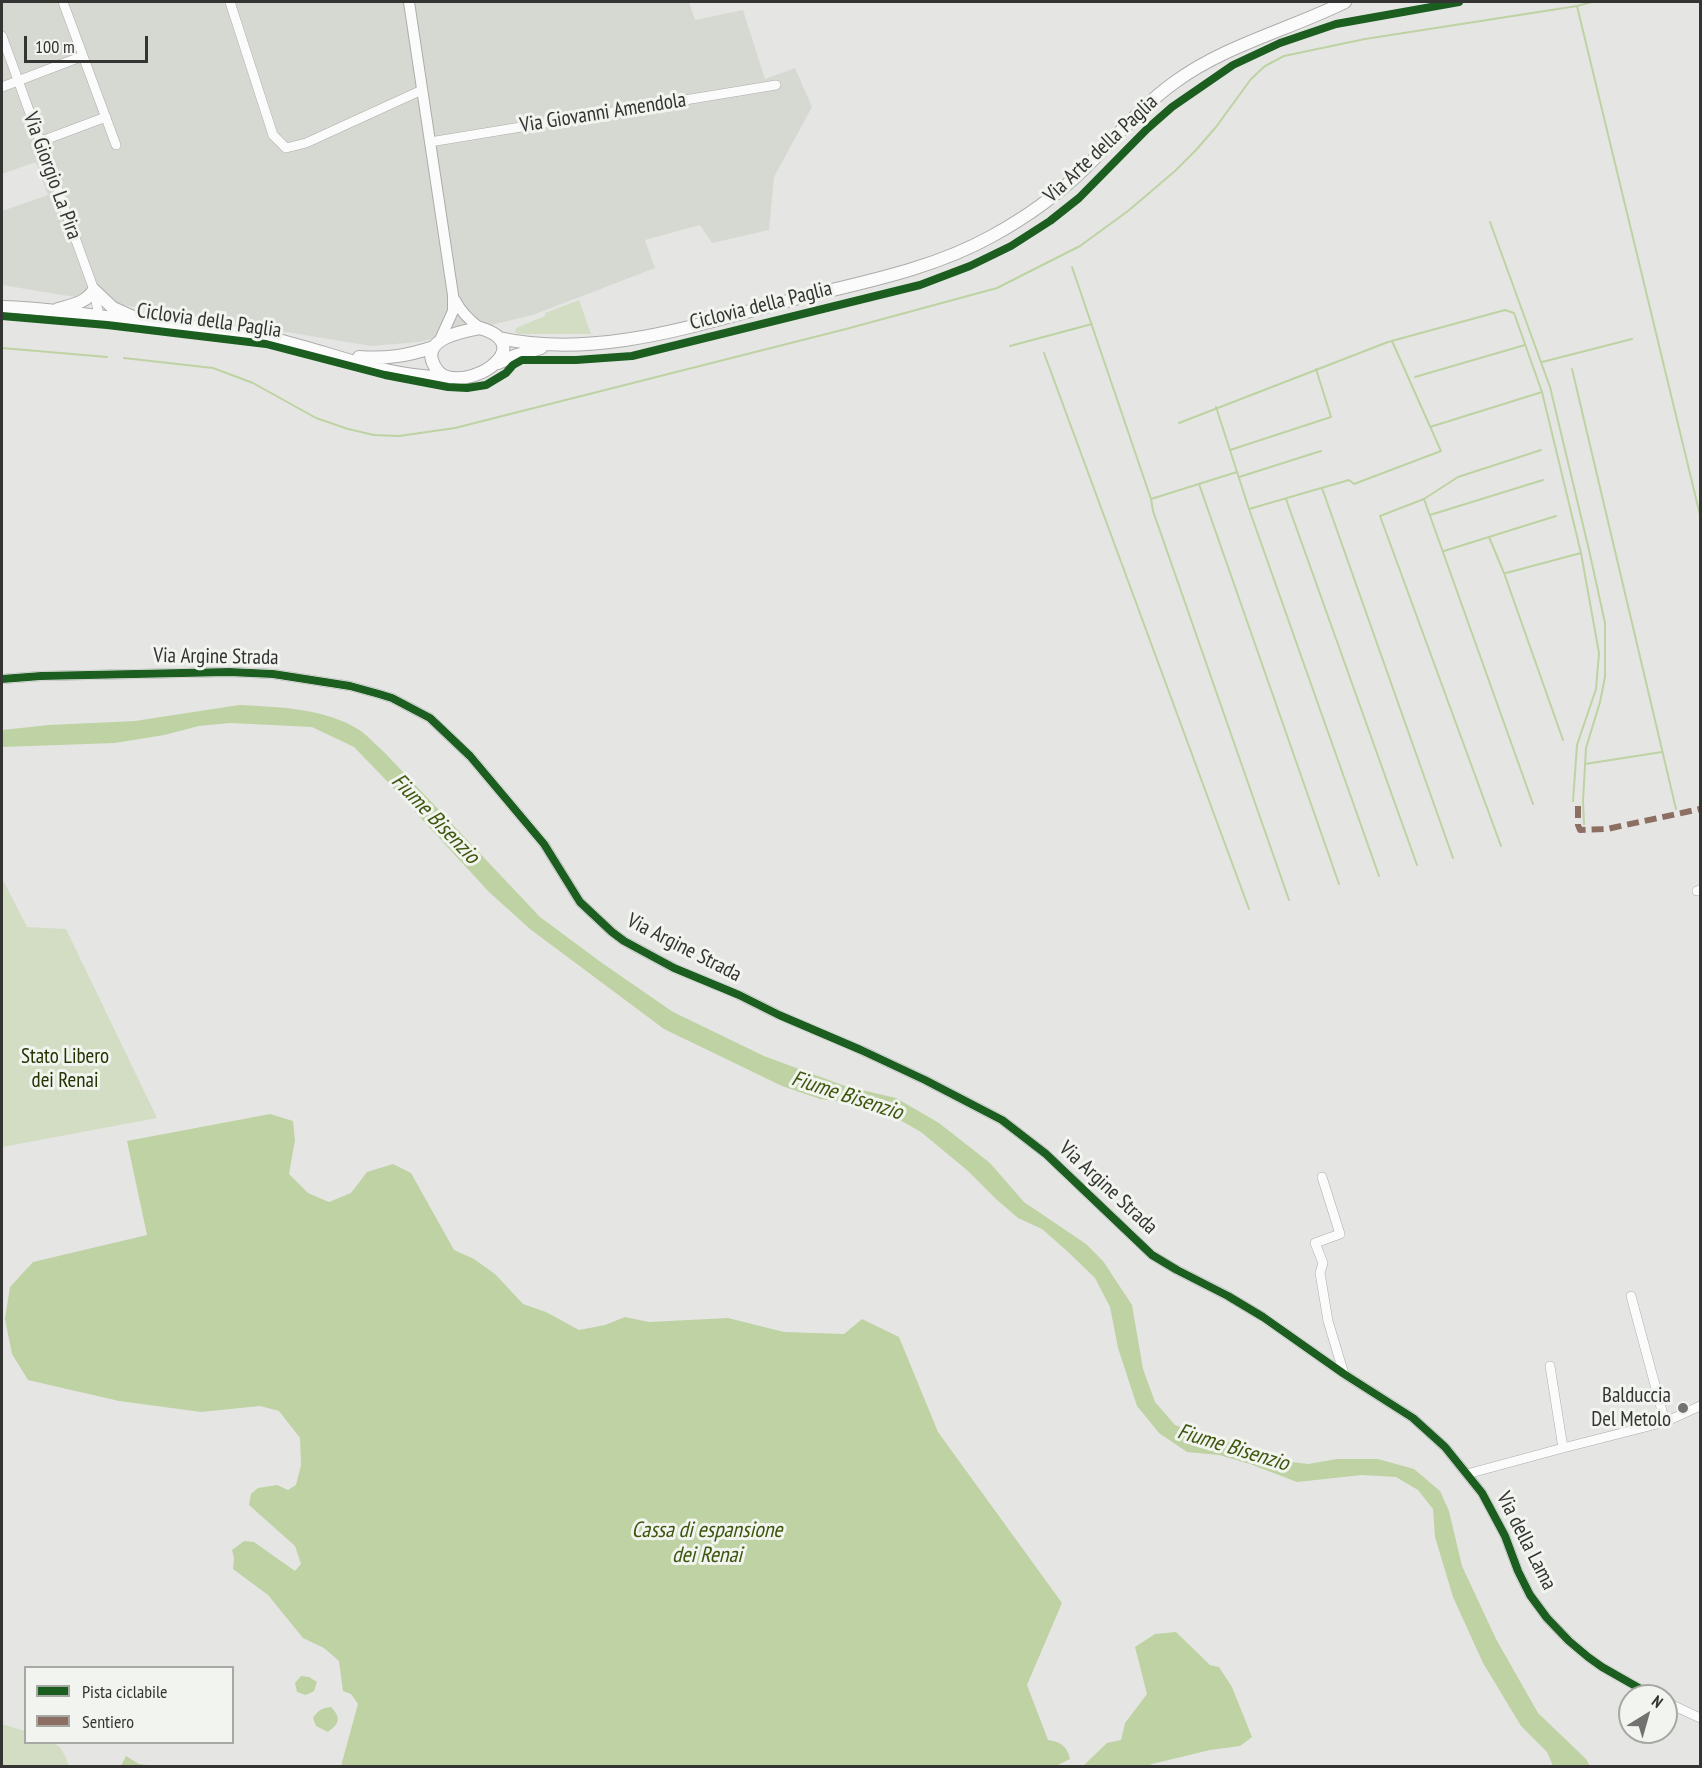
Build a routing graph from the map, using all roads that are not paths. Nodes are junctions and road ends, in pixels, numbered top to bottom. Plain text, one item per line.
1 (63, 2) edge
2 (230, 2) edge
3 (409, 2) edge
4 (1345, 2) edge
5 (1329, 6) edge
6 (2, 36) edge
7 (83, 56) junction
8 (16, 81) junction
9 (776, 85) dead end
10 (2, 87) edge
11 (422, 90) junction
12 (106, 117) junction
13 (39, 142) junction
14 (430, 142) junction
15 (116, 145) dead end
16 (94, 290) junction
17 (453, 295) junction
18 (2, 308) edge
19 (51, 311) junction
20 (99, 317) junction
21 (147, 322) junction
22 (480, 328) junction
23 (499, 338) junction
24 (437, 344) junction
25 (557, 345) junction
26 (327, 353) junction
27 (498, 363) junction
28 (446, 377) junction
29 (2, 679) edge
30 (1322, 1177) dead end
31 (1631, 1296) dead end
32 (1550, 1366) dead end
33 (1344, 1374) junction
34 (1701, 1406) edge
35 (1665, 1422) junction
36 (1563, 1448) junction
37 (1467, 1474) junction
38 (1632, 1684) edge
39 (1678, 1707) edge
40 (1701, 1718) edge

1 - 7 street
2 - 11 street
3 - 11 street
4 - 5 main road, Via Arte della Paglia
5 - 25 main road, Via Arte della Paglia
6 - 8 street, Via Giorgio La Pira
7 - 8 street
7 - 12 street
8 - 10 street
8 - 13 street, Via Giorgio La Pira
9 - 14 street, Via Giovanni Amendola
11 - 14 street
12 - 13 street
12 - 15 street
13 - 16 street, Via Giorgio La Pira
14 - 17 street
16 - 19 main road
16 - 20 street, Via Giorgio La Pira
16 - 21 main road
17 - 22 street
17 - 24 street
18 - 19 main road, Via Arte della Paglia
19 - 20 main road, Via Arte della Paglia
20 - 21 main road, Via Arte della Paglia
21 - 26 main road, Via Arte della Paglia
22 - 23 main road, Via Arte della Paglia
22 - 24 main road, Via Arte della Paglia
23 - 25 main road, Via Arte della Paglia
23 - 27 main road
24 - 26 main road, Via Arte della Paglia
24 - 28 main road
25 - 27 main road, Via Arte della Paglia
26 - 28 main road, Via Arte della Paglia
27 - 28 main road, Via Arte della Paglia
29 - 33 street, Via Argine Strada
30 - 33 street
31 - 35 street
32 - 36 street
33 - 37 street, Via della Lama
34 - 35 street
35 - 36 street
36 - 37 street
37 - 38 street, Via della Lama
39 - 40 street

